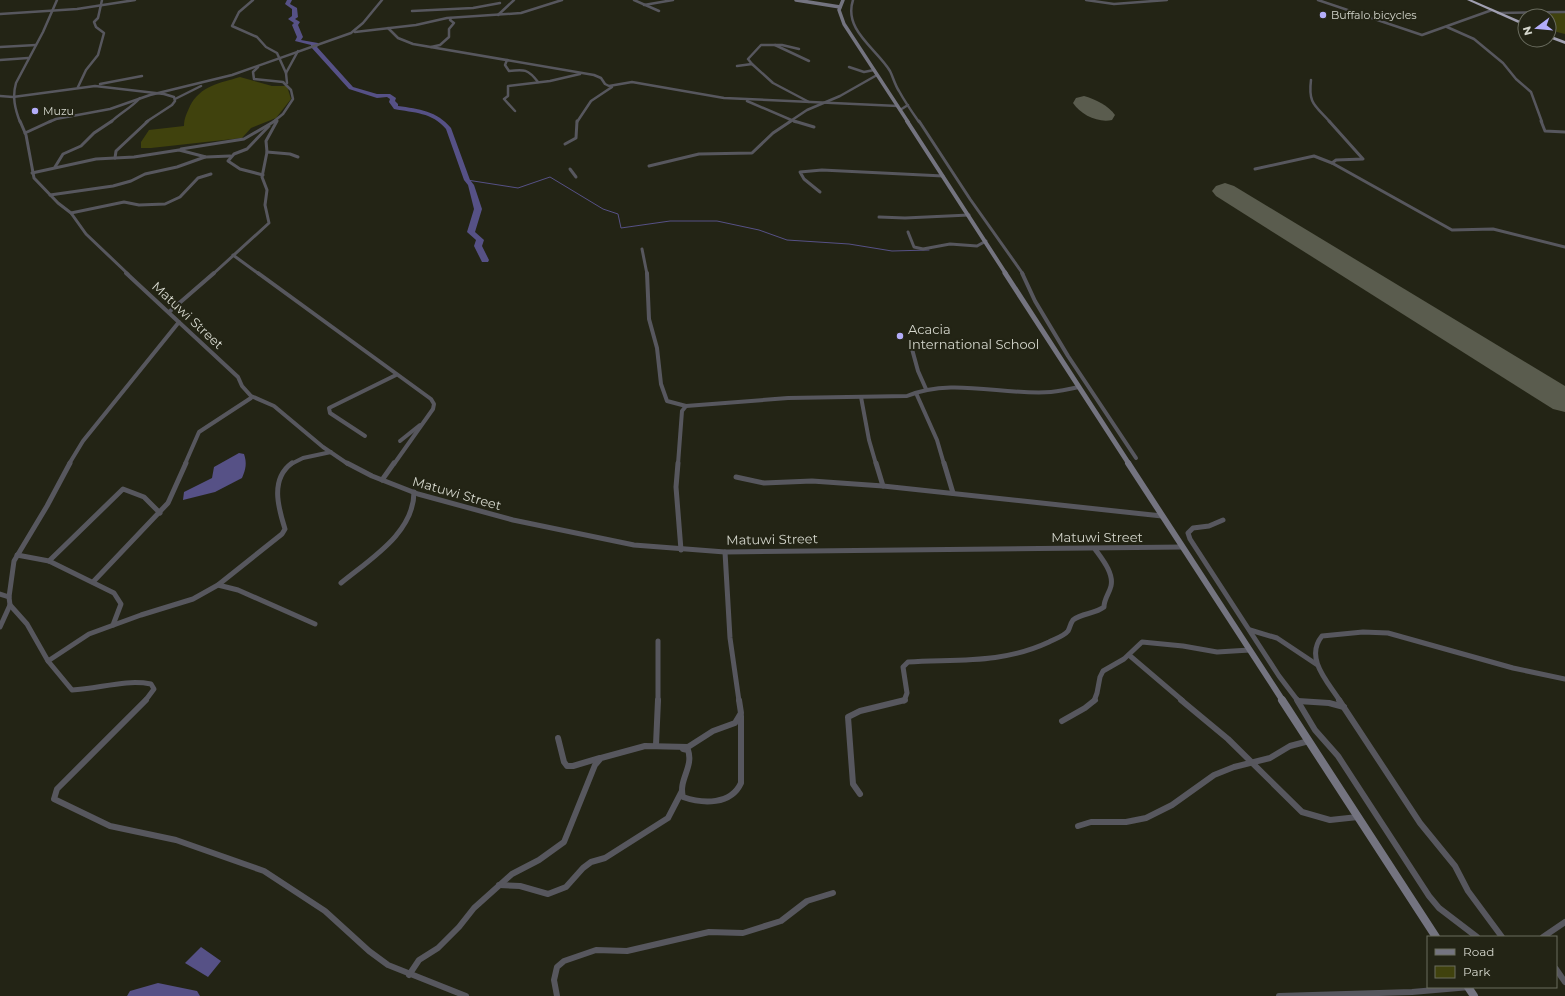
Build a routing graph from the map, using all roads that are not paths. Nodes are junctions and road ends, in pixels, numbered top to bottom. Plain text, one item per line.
1 (57, 0) edge
2 (102, 0) edge
3 (135, 0) edge
4 (253, 0) edge
5 (382, 0) edge
6 (514, 0) edge
7 (562, 0) edge
8 (634, 0) edge
9 (673, 0) edge
10 (796, 0) edge
11 (843, 0) edge
12 (853, 0) edge
13 (1086, 0) edge
14 (1167, 0) edge
15 (1318, 0) edge
16 (1469, 0) edge
17 (803, 1) edge
18 (500, 3) dead end
19 (644, 5) junction
20 (100, 6) junction
21 (840, 7) junction
22 (1492, 10) junction
23 (51, 11) junction
24 (412, 11) dead end
25 (659, 11) dead end
26 (1565, 12) edge
27 (1498, 13) junction
28 (0, 14) edge
29 (13, 14) junction
30 (498, 15) junction
31 (0, 17) edge
32 (451, 18) junction
33 (1517, 22) edge
34 (1447, 27) junction
35 (388, 28) junction
36 (351, 33) junction
37 (36, 44) junction
38 (773, 44) junction
39 (0, 47) edge
40 (427, 47) junction
41 (800, 49) dead end
42 (298, 51) junction
43 (28, 58) junction
44 (278, 58) junction
45 (0, 60) edge
46 (507, 60) junction
47 (809, 62) dead end
48 (752, 64) junction
49 (259, 66) junction
50 (737, 66) dead end
51 (849, 67) dead end
52 (876, 72) junction
53 (286, 73) junction
54 (584, 74) junction
55 (142, 76) dead end
56 (1311, 80) dead end
57 (207, 82) junction
58 (538, 82) junction
59 (287, 83) junction
60 (89, 86) junction
61 (615, 86) junction
62 (78, 87) junction
63 (159, 93) junction
64 (0, 96) edge
65 (13, 97) junction
66 (140, 98) junction
67 (175, 99) junction
68 (747, 100) junction
69 (813, 104) junction
70 (820, 104) junction
71 (908, 105) junction
72 (899, 108) junction
73 (514, 111) dead end
74 (277, 120) junction
75 (793, 120) junction
76 (273, 122) junction
77 (814, 127) dead end
78 (1565, 132) edge
79 (25, 133) junction
80 (565, 144) dead end
81 (179, 150) junction
82 (116, 152) junction
83 (267, 152) junction
84 (230, 156) junction
85 (206, 157) junction
86 (298, 157) dead end
87 (115, 158) junction
88 (98, 159) junction
89 (1332, 163) junction
90 (649, 166) dead end
91 (52, 169) junction
92 (570, 169) dead end
93 (1255, 169) dead end
94 (32, 172) junction
95 (211, 174) dead end
96 (263, 175) junction
97 (943, 176) junction
98 (576, 177) dead end
99 (820, 192) dead end
100 (50, 195) junction
101 (71, 213) junction
102 (969, 216) junction
103 (879, 217) dead end
104 (908, 232) dead end
105 (986, 241) junction
106 (1565, 247) edge
107 (642, 249) dead end
108 (233, 255) junction
109 (169, 312) junction
110 (179, 322) junction
111 (912, 349) dead end
112 (396, 375) junction
113 (1080, 387) junction
114 (926, 390) junction
115 (916, 393) junction
116 (861, 397) junction
117 (251, 398) junction
118 (686, 406) junction
119 (426, 420) junction
120 (366, 436) dead end
121 (400, 441) dead end
122 (331, 452) junction
123 (1136, 458) dead end
124 (736, 477) dead end
125 (382, 480) junction
126 (883, 486) junction
127 (414, 492) junction
128 (953, 493) junction
129 (160, 513) junction
130 (1162, 516) junction
131 (1223, 520) dead end
132 (1183, 547) junction
133 (1095, 549) junction
134 (681, 550) junction
135 (725, 552) junction
136 (17, 555) junction
137 (49, 561) junction
138 (93, 582) junction
139 (341, 583) dead end
140 (218, 585) junction
141 (0, 594) edge
142 (9, 597) junction
143 (10, 605) junction
144 (315, 624) dead end
145 (113, 625) junction
146 (0, 627) edge
147 (1250, 630) junction
148 (658, 641) dead end
149 (1250, 650) junction
150 (1129, 655) junction
151 (48, 660) junction
152 (1316, 664) junction
153 (1565, 679) edge
154 (1298, 701) junction
155 (1344, 707) junction
156 (741, 713) junction
157 (1062, 721) dead end
158 (558, 738) dead end
159 (1309, 741) junction
160 (656, 745) junction
161 (682, 748) junction
162 (601, 758) junction
163 (1252, 763) junction
164 (682, 791) junction
165 (860, 794) dead end
166 (1359, 816) junction
167 (1078, 826) dead end
168 (499, 886) junction
169 (833, 893) dead end
170 (1565, 922) edge
171 (1435, 936) edge
172 (1476, 936) edge
173 (1501, 936) edge
174 (1544, 936) edge
175 (1557, 970) edge
176 (409, 975) junction
177 (1565, 982) edge
178 (1470, 990) edge
179 (462, 996) edge
180 (557, 996) edge
181 (1279, 996) edge
182 (1308, 996) edge

1 - 23 street, Matuwi Street
2 - 20 street
3 - 20 street
4 - 44 street
5 - 36 street
6 - 30 street
7 - 30 street
8 - 19 street
9 - 19 street
10 - 17 main road
11 - 21 main road
12 - 71 street
13 - 14 street
15 - 34 street
16 - 22 highway
17 - 21 main road
18 - 24 street
19 - 25 street
20 - 23 street
20 - 62 street
21 - 52 main road
22 - 27 highway
22 - 34 street
23 - 29 street
23 - 37 street, Matuwi Street
26 - 27 street
27 - 33 highway
28 - 29 street
29 - 31 street
30 - 32 street
32 - 35 street
32 - 40 street
34 - 78 street
35 - 36 street
35 - 40 street
36 - 42 street
37 - 39 street
37 - 43 street, Matuwi Street
38 - 41 street
38 - 47 street
38 - 48 street
40 - 46 street
42 - 44 street
42 - 53 street
43 - 45 street
43 - 65 street, Matuwi Street
44 - 49 street
44 - 53 street
46 - 54 street
46 - 58 street
48 - 50 street
48 - 69 street
49 - 57 street
49 - 59 street
51 - 52 street
52 - 70 street
52 - 72 main road
53 - 59 street
54 - 58 street
54 - 61 street
55 - 60 street
56 - 89 street
57 - 63 street
57 - 67 street
58 - 73 street
59 - 74 street
60 - 62 street
60 - 63 street
61 - 68 street
61 - 80 street
62 - 65 street
63 - 66 street
63 - 67 street
64 - 65 street
65 - 79 street, Matuwi Street
66 - 79 street
66 - 91 street
67 - 82 street
68 - 69 street
68 - 75 street
69 - 70 street
70 - 72 street
70 - 75 street
71 - 72 street
71 - 123 street
72 - 97 main road
74 - 76 street
74 - 83 street
75 - 77 street
75 - 90 street
76 - 81 street
76 - 84 street
79 - 94 street, Matuwi Street
81 - 85 street
81 - 87 street
82 - 87 street
82 - 88 street
83 - 86 street
83 - 96 street
84 - 85 street
84 - 96 street
85 - 100 street
87 - 88 street
88 - 91 street
89 - 93 street
89 - 106 street
91 - 94 street
92 - 98 street
94 - 100 street, Matuwi Street
95 - 101 street
96 - 108 street
97 - 99 street
97 - 102 main road
100 - 101 street, Matuwi Street
101 - 109 street, Matuwi Street
102 - 103 street
102 - 105 main road
104 - 105 street
105 - 113 main road
107 - 118 street
108 - 109 street
108 - 112 street
109 - 110 street, Matuwi Street
110 - 117 street, Matuwi Street
110 - 136 street
111 - 114 street
112 - 119 street
112 - 120 street
113 - 114 street
113 - 130 main road
114 - 115 street
115 - 116 street
115 - 128 street
116 - 118 street
116 - 126 street
117 - 122 street, Matuwi Street
117 - 129 street
118 - 134 street
119 - 121 street
119 - 125 street
122 - 125 street, Matuwi Street
122 - 140 street
124 - 126 street
125 - 127 street, Matuwi Street
126 - 128 street
127 - 134 street, Matuwi Street
127 - 139 street
128 - 130 street
129 - 137 street
129 - 138 street
130 - 132 main road
131 - 147 street
132 - 133 street, Matuwi Street
132 - 149 main road
133 - 135 street, Matuwi Street
133 - 165 street
134 - 135 street, Matuwi Street
135 - 156 street
136 - 137 street
136 - 142 street
137 - 138 street
138 - 145 street
140 - 144 street
140 - 145 street
141 - 142 street
142 - 143 street
143 - 146 street
143 - 151 street
145 - 151 street
147 - 152 street
147 - 154 street
148 - 160 street
149 - 150 street
149 - 159 main road
150 - 157 street
150 - 163 street
151 - 176 street
152 - 153 street
152 - 155 street
154 - 155 street
154 - 172 street
155 - 173 street
156 - 161 street
156 - 164 street
158 - 162 street
159 - 163 street
159 - 166 main road
160 - 161 street
160 - 162 street
161 - 164 street
162 - 168 street
163 - 166 street
163 - 167 street
164 - 168 street
166 - 171 main road
168 - 176 street
169 - 180 street
170 - 174 street
175 - 177 street
176 - 179 street
178 - 182 street
181 - 182 street

